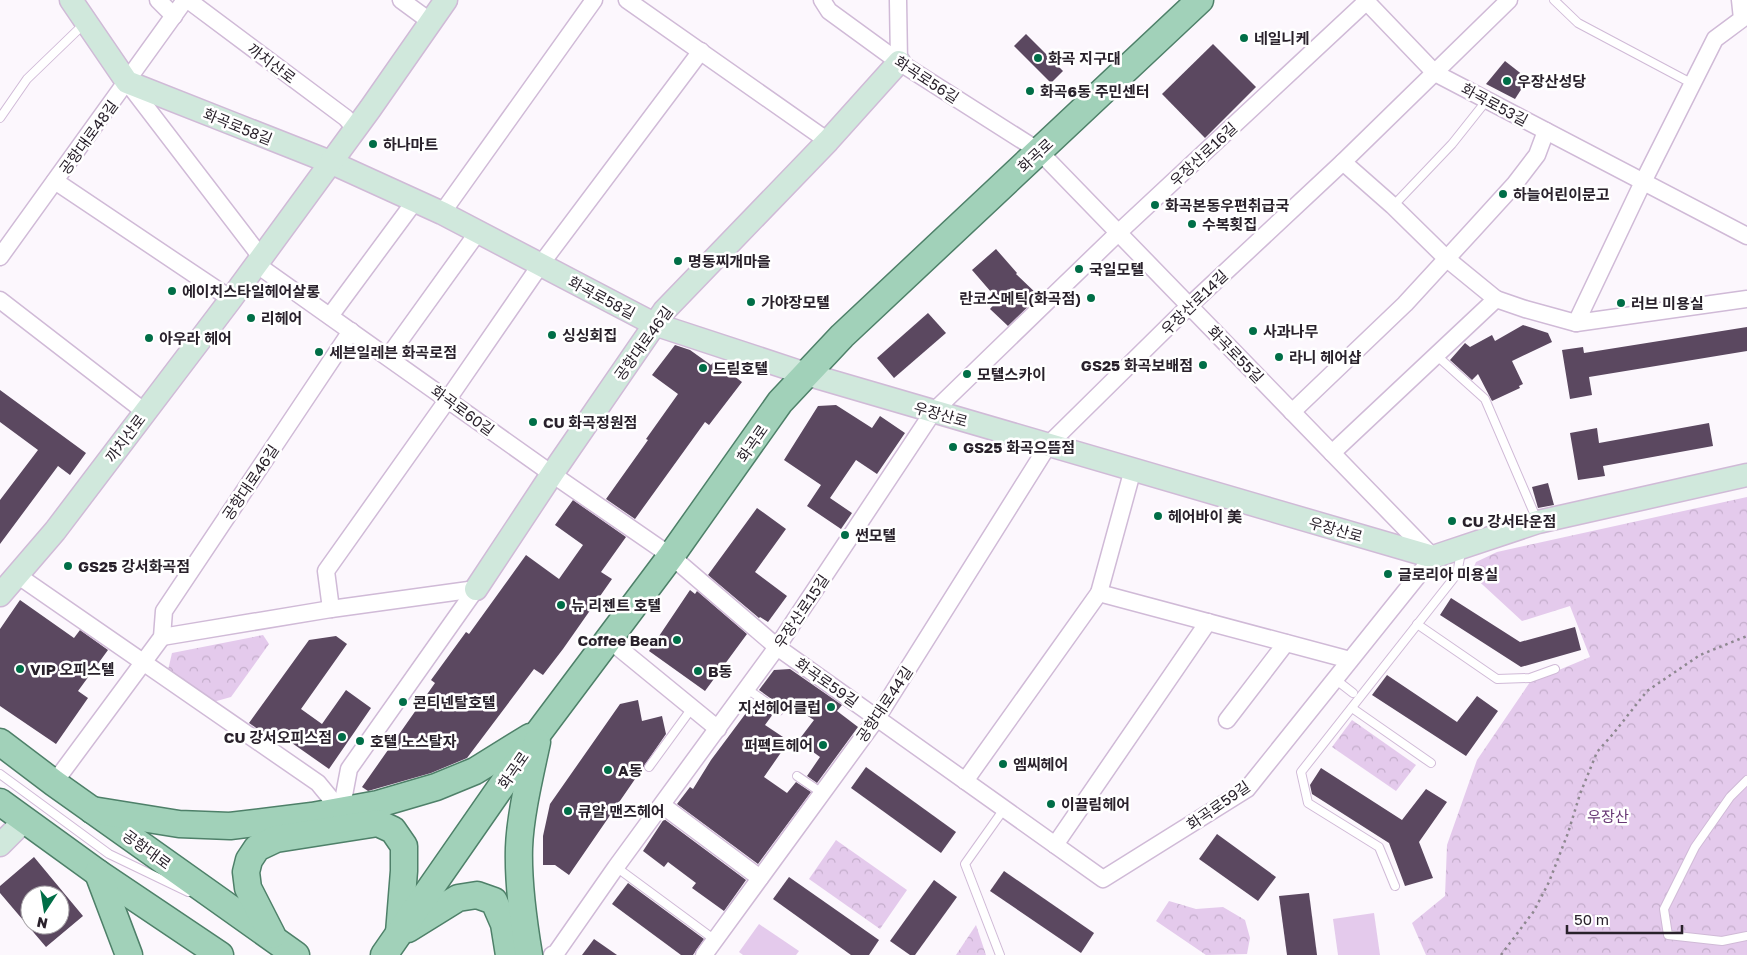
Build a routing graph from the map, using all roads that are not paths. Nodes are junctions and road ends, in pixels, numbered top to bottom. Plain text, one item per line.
1 (71, 0) edge
2 (158, 0) edge
3 (186, 0) edge
4 (400, 0) edge
5 (446, 0) edge
6 (594, 0) edge
7 (628, 0) edge
8 (822, 0) edge
9 (898, 0) edge
10 (1200, 0) edge
11 (1366, 0) edge
12 (1509, 0) edge
13 (1554, 0) edge
14 (1740, 0) edge
15 (174, 16) junction
16 (1745, 21) edge
17 (431, 22) junction
18 (86, 23) junction
19 (701, 51) junction
20 (899, 62) junction
21 (1434, 73) junction
22 (127, 82) junction
23 (1692, 83) junction
24 (1487, 100) junction
25 (0, 118) edge
26 (355, 129) junction
27 (1546, 131) junction
28 (828, 141) junction
29 (1039, 151) junction
30 (330, 162) junction
31 (1342, 162) junction
32 (55, 181) junction
33 (1643, 182) junction
34 (415, 201) junction
35 (1393, 206) junction
36 (442, 213) junction
37 (478, 232) junction
38 (1118, 233) junction
39 (1747, 236) edge
40 (0, 257) edge
41 (1447, 259) junction
42 (259, 261) junction
43 (540, 264) junction
44 (231, 299) junction
45 (1496, 299) junction
46 (1747, 299) edge
47 (0, 300) edge
48 (1189, 306) junction
49 (330, 316) junction
50 (1576, 323) junction
51 (654, 324) junction
52 (351, 331) junction
53 (1436, 355) junction
54 (388, 356) junction
55 (806, 374) junction
56 (448, 399) junction
57 (145, 412) junction
58 (933, 412) junction
59 (1292, 412) junction
60 (1049, 444) junction
61 (1332, 453) junction
62 (1133, 469) junction
63 (552, 474) junction
64 (1747, 475) edge
65 (1538, 522) junction
66 (1462, 548) junction
67 (671, 556) junction
68 (1433, 557) junction
69 (17, 575) junction
70 (476, 589) junction
71 (1099, 593) junction
72 (0, 595) edge
73 (331, 610) junction
74 (1208, 622) junction
75 (1417, 624) junction
76 (162, 637) junction
77 (608, 639) junction
78 (1286, 643) junction
79 (777, 647) junction
80 (1350, 660) junction
81 (144, 661) junction
82 (1555, 669) dead end
83 (1335, 679) junction
84 (747, 689) junction
85 (1353, 693) dead end
86 (692, 708) junction
87 (1352, 708) junction
88 (779, 711) dead end
89 (877, 718) junction
90 (1227, 720) dead end
91 (718, 729) junction
92 (539, 732) junction
93 (0, 742) edge
94 (1431, 763) dead end
95 (649, 768) dead end
96 (0, 774) edge
97 (797, 776) dead end
98 (1747, 780) edge
99 (965, 781) junction
100 (54, 783) junction
101 (822, 793) junction
102 (0, 802) edge
103 (662, 805) junction
104 (1004, 809) junction
105 (92, 810) junction
106 (341, 811) junction
107 (25, 820) junction
108 (0, 845) edge
109 (1055, 845) junction
110 (616, 868) junction
111 (98, 873) junction
112 (760, 878) junction
113 (1395, 886) dead end
114 (196, 896) dead end
115 (205, 900) dead end
116 (248, 922) junction
117 (399, 934) junction
118 (1747, 936) edge
119 (715, 940) junction
120 (285, 948) edge
121 (556, 954) edge
122 (129, 955) edge
123 (220, 955) edge
124 (384, 955) edge
125 (508, 955) edge
126 (529, 955) edge
127 (704, 955) edge
128 (1000, 955) edge

1 - 18 street
2 - 15 street
3 - 15 street, 공항대로48길
3 - 26 street, 까치산로
4 - 17 street
5 - 17 street, 까치산로
6 - 36 street
7 - 19 street
8 - 20 street, 화곡로56길
9 - 20 street
10 - 29 main road, 화곡로
11 - 21 street, 화곡로53길
11 - 38 street, 우장산로16길
12 - 21 street, 우장산로14길
13 - 23 lane
14 - 16 street
15 - 22 street, 공항대로48길
16 - 23 street
17 - 26 street, 까치산로
18 - 22 street
18 - 25 lane
19 - 28 street
19 - 43 street
20 - 28 street, 공항대로46길
20 - 29 street, 화곡로56길
21 - 24 street, 화곡로53길
21 - 31 street, 우장산로14길
22 - 30 street, 화곡로58길
22 - 32 street, 공항대로48길
22 - 42 street
23 - 33 street
24 - 27 street, 화곡로53길
24 - 35 lane
26 - 30 street, 까치산로
27 - 33 street, 화곡로53길
27 - 41 street
28 - 51 street, 공항대로46길
29 - 38 street, 화곡로55길
29 - 55 main road, 화곡로
30 - 34 street, 화곡로58길
30 - 42 street, 까치산로
31 - 35 street
31 - 48 street, 우장산로14길
32 - 40 street, 공항대로48길
32 - 44 street
33 - 39 street, 화곡로53길
33 - 50 street
34 - 36 street, 화곡로58길
34 - 49 street
35 - 41 street
36 - 37 street, 화곡로58길
37 - 43 street, 화곡로58길
37 - 54 street
38 - 48 street, 화곡로55길
38 - 58 street, 우장산로16길
41 - 45 street
41 - 59 street
42 - 44 street, 까치산로
42 - 49 street, 화곡로60길
43 - 51 street, 화곡로58길
43 - 56 street
44 - 57 street, 까치산로
45 - 50 street
45 - 53 street
46 - 50 street
47 - 57 street
48 - 59 street, 화곡로55길
48 - 60 street, 우장산로14길
49 - 52 street, 화곡로60길
51 - 55 street, 화곡로58길
51 - 63 street, 공항대로46길
52 - 54 street, 화곡로60길
52 - 76 street, 공항대로46길
53 - 61 street
53 - 65 lane
54 - 56 street, 화곡로60길
55 - 58 street, 우장산로
55 - 67 main road, 화곡로
56 - 63 street, 화곡로60길
56 - 73 street
57 - 69 street, 까치산로
58 - 60 street, 우장산로
58 - 79 street, 우장산로15길
59 - 61 street, 화곡로55길
60 - 62 street, 우장산로
60 - 89 street, 공항대로44길
61 - 68 street, 화곡로55길
62 - 68 street, 우장산로
62 - 71 street
63 - 67 street, 화곡로60길
63 - 70 street, 공항대로46길
64 - 65 street
65 - 66 street
66 - 68 street
66 - 75 lane
67 - 77 main road, 화곡로
67 - 79 street, 화곡로59길
68 - 80 street, 화곡로59길
69 - 72 street, 까치산로
69 - 81 street
70 - 73 street
70 - 106 street
71 - 74 street
71 - 99 street
73 - 76 street
74 - 78 street
74 - 109 street
75 - 82 lane
75 - 87 lane
76 - 81 street
77 - 86 street
77 - 92 main road, 화곡로
78 - 80 street
78 - 90 street
79 - 84 street, 우장산로15길
79 - 89 street, 화곡로59길
80 - 83 street, 화곡로59길
81 - 100 street
81 - 106 street
83 - 85 lane
83 - 109 street, 화곡로59길
84 - 88 lane
84 - 91 street, 우장산로15길
86 - 91 street
86 - 95 lane
87 - 94 lane
87 - 113 lane
89 - 99 street, 화곡로59길
89 - 101 street, 공항대로44길
91 - 103 street, 우장산로15길
92 - 106 main road
92 - 117 main road, 화곡로
92 - 126 main road
93 - 100 main road, 공항대로
96 - 114 lane
97 - 101 lane
98 - 118 lane
99 - 104 street, 화곡로59길
100 - 105 main road, 공항대로
101 - 112 street, 공항대로44길
102 - 107 main road
103 - 110 street, 우장산로15길
103 - 112 street
104 - 109 street, 화곡로59길
104 - 128 lane
105 - 106 main road
105 - 116 main road, 공항대로
107 - 108 street
107 - 111 main road
110 - 119 lane
110 - 121 street, 우장산로15길
111 - 122 main road
111 - 123 main road
112 - 119 street, 공항대로44길
115 - 116 lane
116 - 120 main road, 공항대로
117 - 120 main road
117 - 124 main road, 화곡로
117 - 125 main road
119 - 127 street, 공항대로44길

